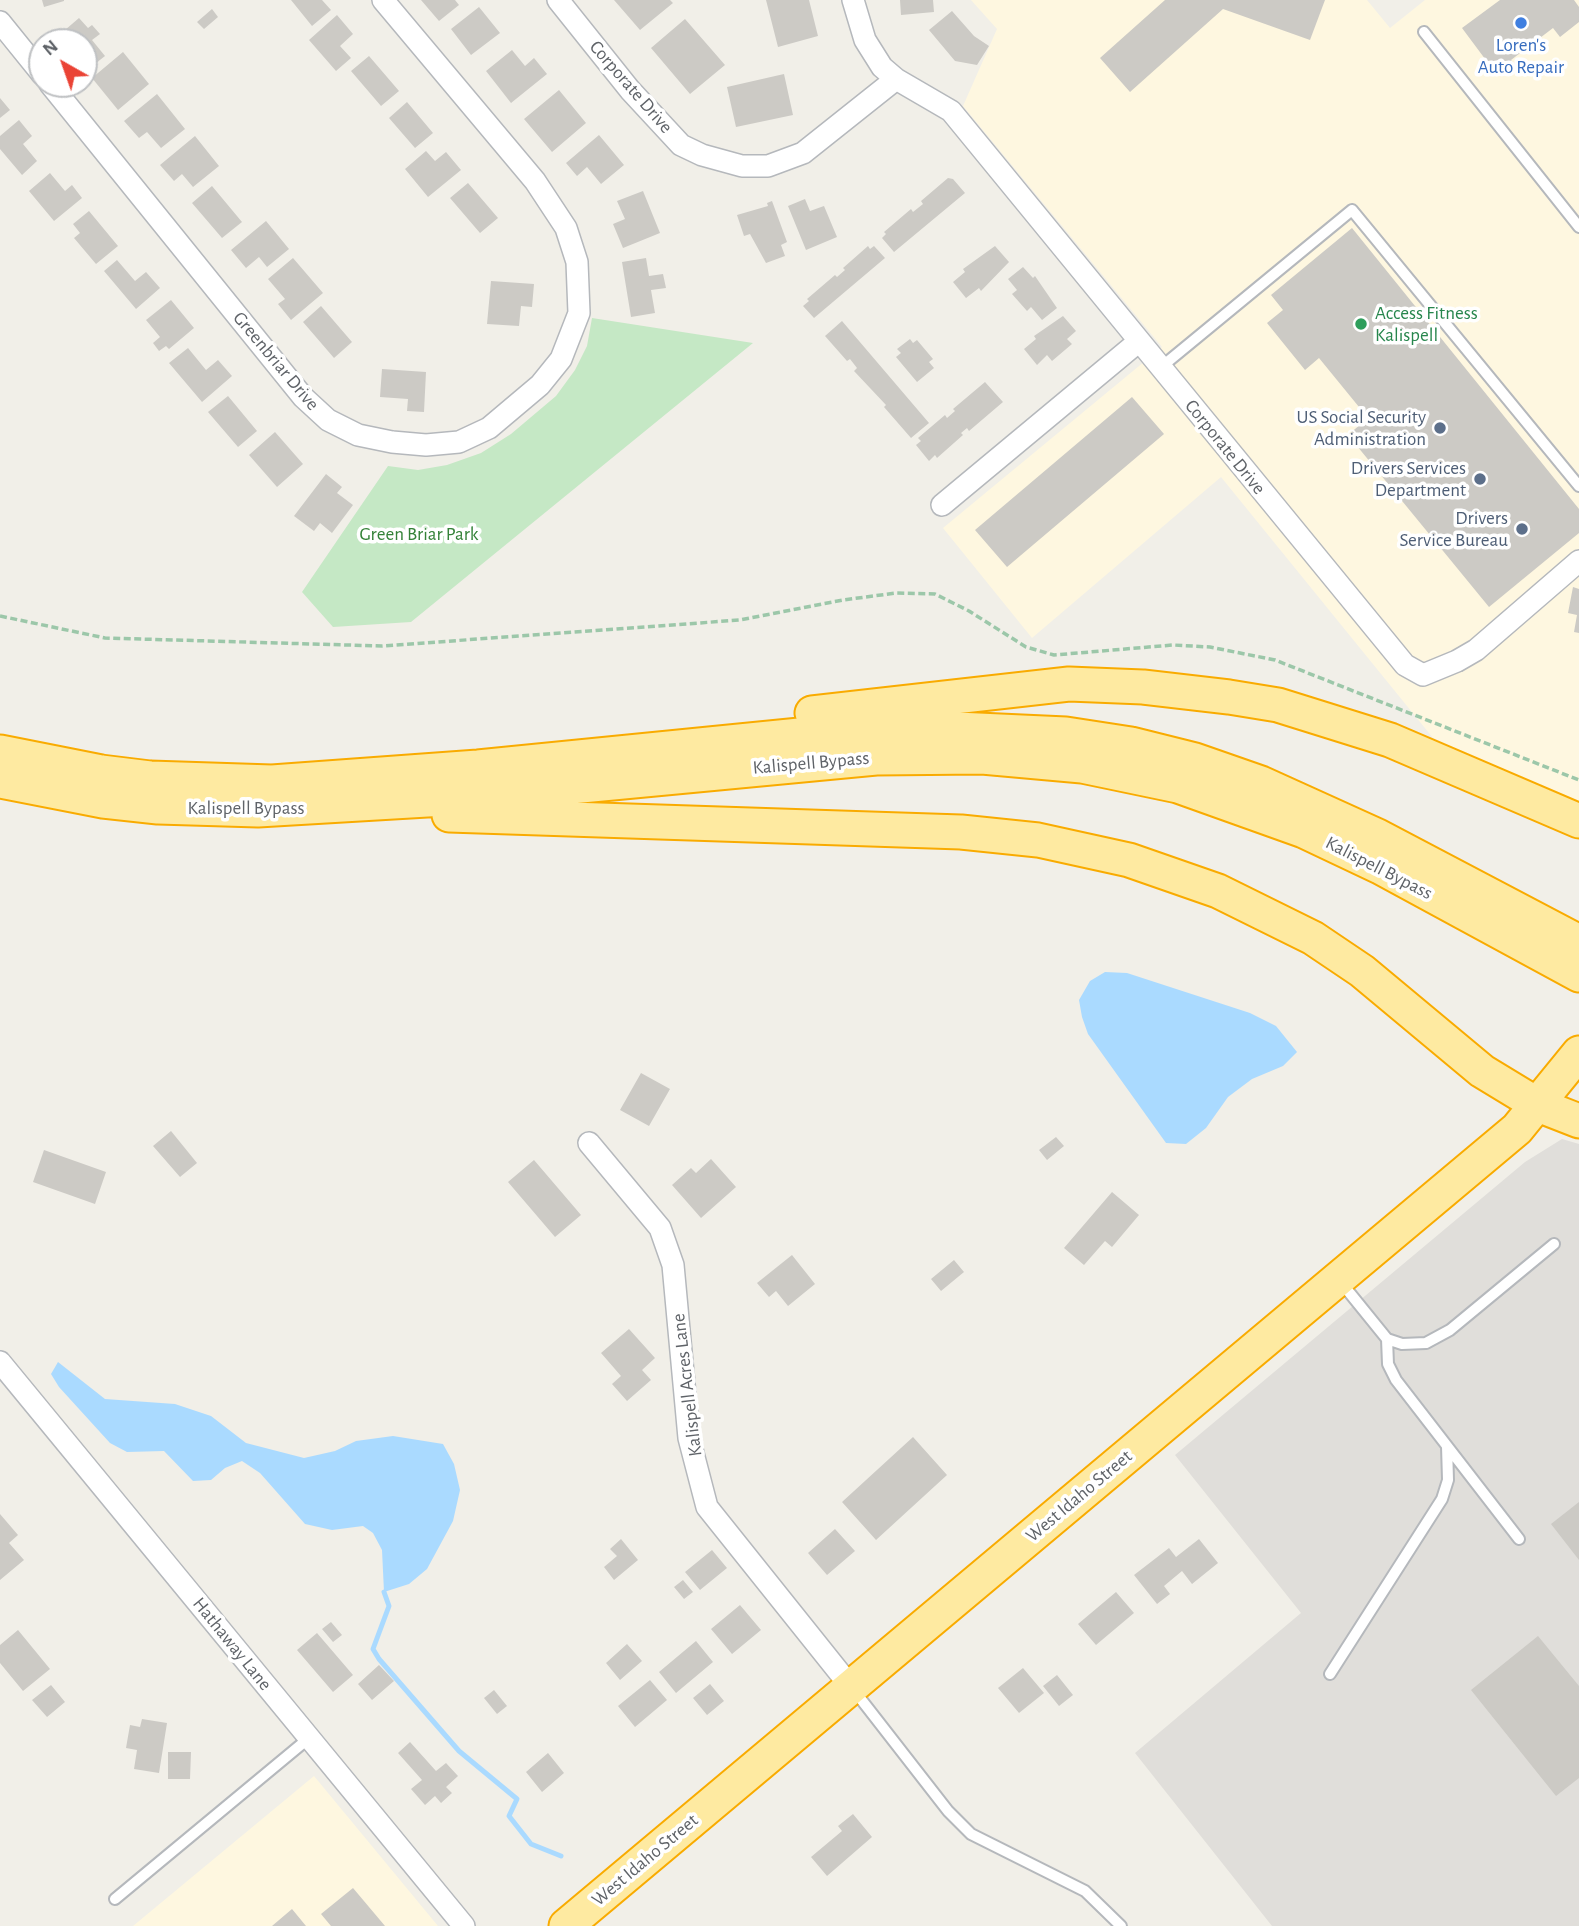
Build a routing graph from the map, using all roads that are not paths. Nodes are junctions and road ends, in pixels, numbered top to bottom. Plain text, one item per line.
1 (383, 0) edge
2 (558, 0) edge
3 (853, 0) edge
4 (0, 22) edge
5 (1424, 32) dead end
6 (28, 57) edge
7 (896, 79) junction
8 (61, 98) edge
9 (1579, 227) edge
10 (1138, 342) junction
11 (1160, 368) junction
12 (1579, 486) edge
13 (942, 505) dead end
14 (1579, 561) edge
15 (0, 752) edge
16 (563, 758) junction
17 (0, 781) edge
18 (353, 805) junction
19 (1579, 821) edge
20 (1569, 953) edge
21 (1579, 1053) edge
22 (1538, 1105) junction
23 (1579, 1121) edge
24 (589, 1143) dead end
25 (1554, 1244) dead end
26 (1338, 1279) junction
27 (1387, 1339) junction
28 (0, 1362) edge
29 (1447, 1446) junction
30 (1520, 1539) dead end
31 (1330, 1674) dead end
32 (851, 1687) junction
33 (309, 1738) junction
34 (115, 1899) dead end
35 (464, 1926) edge
36 (566, 1926) edge
37 (1121, 1926) edge

1 - 8 street, Greenbriar Drive
2 - 7 street, Corporate Drive
3 - 7 street, Corporate Drive
4 - 6 street
5 - 9 lane
7 - 10 street, Corporate Drive
10 - 11 street, Corporate Drive
10 - 13 street
11 - 12 lane
11 - 14 street, Corporate Drive
15 - 16 highway, Kalispell Bypass
16 - 19 highway
16 - 20 highway, Kalispell Bypass
17 - 18 highway, Kalispell Bypass
18 - 20 highway, Kalispell Bypass
18 - 22 highway
21 - 22 highway, West Idaho Street
22 - 23 highway
22 - 26 highway, West Idaho Street
24 - 32 street, Kalispell Acres Lane
25 - 27 lane
26 - 27 lane
26 - 32 highway, West Idaho Street
27 - 29 lane
28 - 33 street, Hathaway Lane
29 - 30 lane
29 - 31 lane
32 - 36 highway, West Idaho Street
32 - 37 lane
33 - 34 lane
33 - 35 street, Hathaway Lane

